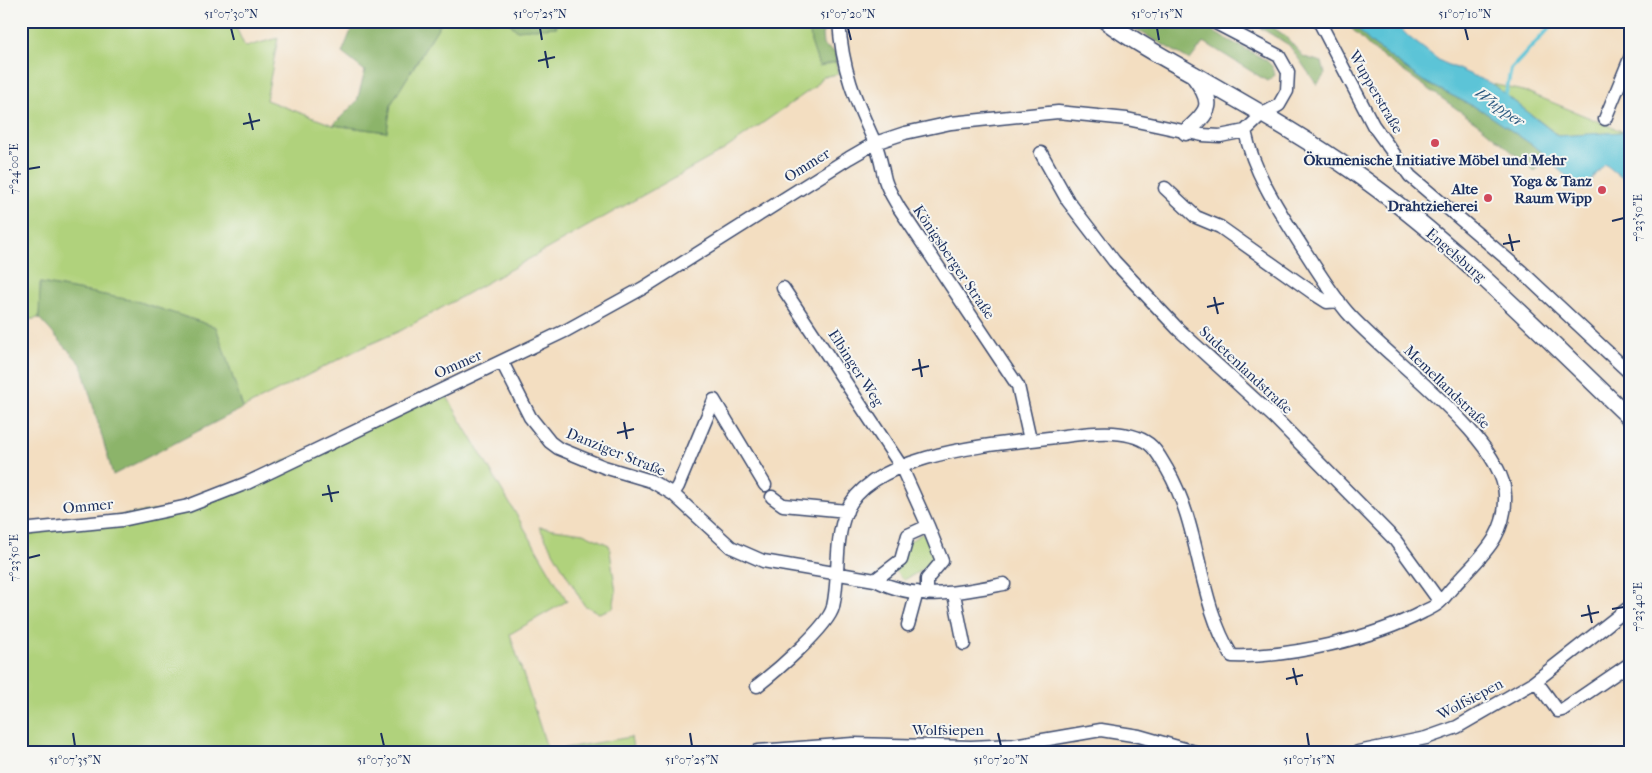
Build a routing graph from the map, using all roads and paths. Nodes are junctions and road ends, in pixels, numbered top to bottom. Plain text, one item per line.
1 (839, 21) edge
2 (1106, 21) edge
3 (1212, 21) edge
4 (1319, 21) edge
5 (1631, 56) edge
6 (1192, 74) junction
7 (1263, 114) junction
8 (1605, 119) dead end
9 (1245, 131) junction
10 (1186, 132) junction
11 (875, 143) junction
12 (1041, 153) dead end
13 (1165, 188) dead end
14 (783, 288) dead end
15 (1339, 301) junction
16 (502, 362) junction
17 (1631, 374) edge
18 (1631, 419) edge
19 (1030, 440) junction
20 (901, 466) junction
21 (765, 485) dead end
22 (673, 494) junction
23 (772, 497) dead end
24 (847, 511) junction
25 (928, 526) junction
26 (21, 530) edge
27 (837, 572) junction
28 (875, 580) junction
29 (1004, 584) dead end
30 (922, 593) junction
31 (954, 594) junction
32 (1440, 602) junction
33 (1631, 606) edge
34 (908, 625) dead end
35 (964, 644) dead end
36 (1631, 663) edge
37 (1536, 681) junction
38 (757, 686) dead end
39 (803, 750) edge
40 (758, 751) edge
41 (1195, 752) edge
42 (1358, 752) edge

1 - 11 street, Königsberger Straße
2 - 6 main road, Engelsburg
3 - 7 street
4 - 17 street, Wupperstraße
5 - 8 street
6 - 7 main road, Engelsburg
6 - 10 main road
7 - 9 street
7 - 18 main road, Engelsburg
9 - 10 street
9 - 15 street, Memellandstraße
10 - 11 street
11 - 16 street, Ommer
11 - 19 street, Königsberger Straße
12 - 32 street, Sudetenlandstraße
13 - 15 street
14 - 20 street, Elbinger Weg
15 - 32 street, Memellandstraße
16 - 22 street, Danziger Straße
16 - 26 street, Ommer
19 - 20 street
19 - 32 street, Memellandstraße
20 - 24 street
20 - 25 street, Elbinger Weg
21 - 22 street, Danziger Straße
22 - 27 street, Danziger Straße
23 - 24 street
24 - 27 street
25 - 28 street
25 - 30 street, Elbinger Weg
27 - 28 street, Danziger Straße
27 - 38 street
28 - 30 street, Danziger Straße
29 - 31 street, Danziger Straße
30 - 31 street, Danziger Straße
30 - 34 street
31 - 35 street
33 - 37 street, Wolfsiepen
36 - 37 street
37 - 42 street, Wolfsiepen
39 - 40 street, Wolfsiepen
39 - 41 street, Wolfsiepen

